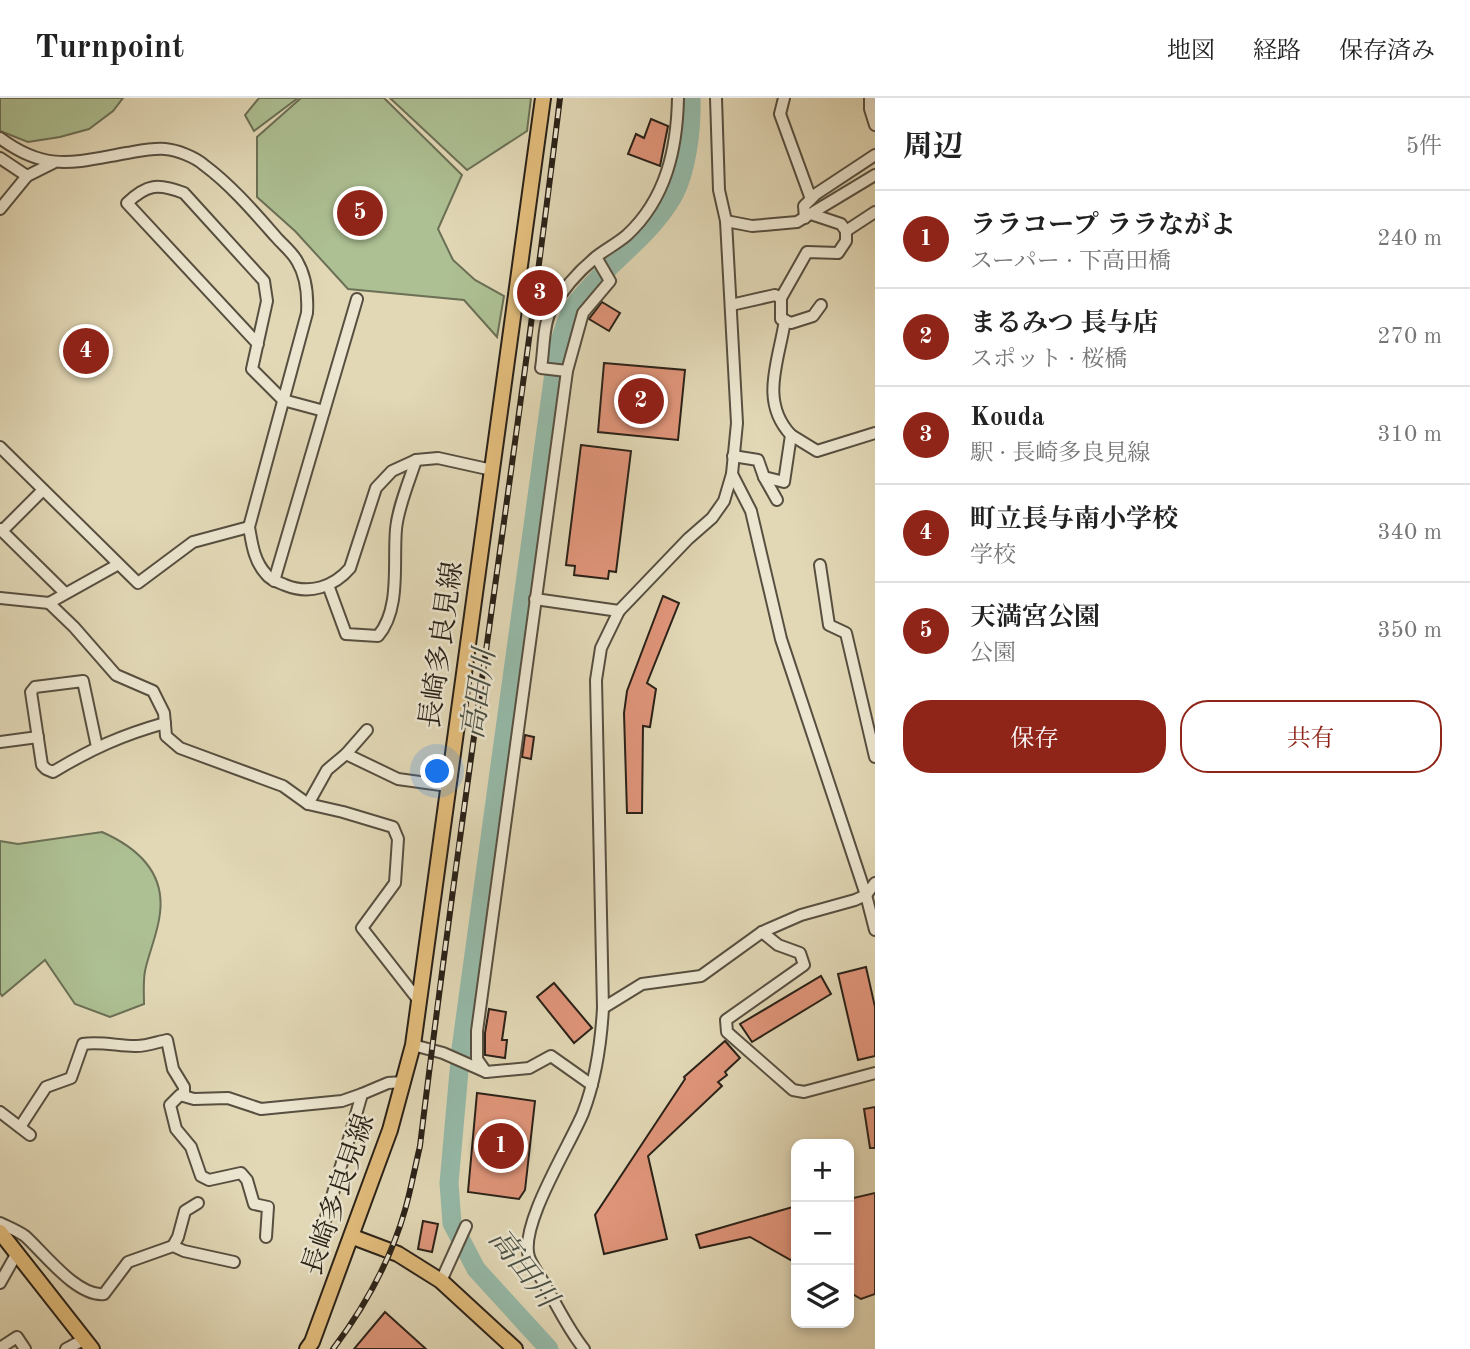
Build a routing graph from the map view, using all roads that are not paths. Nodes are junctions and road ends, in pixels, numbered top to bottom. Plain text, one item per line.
1 (544, 98) edge
2 (678, 98) edge
3 (716, 98) edge
4 (784, 98) edge
5 (870, 98) edge
6 (875, 125) edge
7 (0, 138) edge
8 (875, 155) edge
9 (0, 158) edge
10 (53, 163) junction
11 (875, 175) edge
12 (27, 176) junction
13 (811, 199) junction
14 (0, 209) edge
15 (875, 212) edge
16 (808, 216) junction
17 (726, 221) junction
18 (846, 231) junction
19 (596, 257) junction
20 (781, 298) junction
21 (357, 299) dead end
22 (731, 305) junction
23 (821, 305) dead end
24 (785, 320) junction
25 (258, 344) junction
26 (567, 371) junction
27 (283, 400) junction
28 (324, 411) junction
29 (875, 433) edge
30 (791, 435) junction
31 (0, 447) edge
32 (733, 456) junction
33 (416, 460) junction
34 (492, 470) junction
35 (732, 474) junction
36 (764, 477) junction
37 (43, 490) junction
38 (778, 500) dead end
39 (249, 527) junction
40 (1, 530) edge
41 (117, 565) junction
42 (820, 565) dead end
43 (274, 581) junction
44 (328, 584) junction
45 (65, 593) junction
46 (0, 598) edge
47 (535, 599) junction
48 (49, 603) junction
49 (619, 611) junction
50 (165, 723) junction
51 (367, 730) dead end
52 (37, 737) junction
53 (0, 742) edge
54 (97, 747) junction
55 (346, 754) junction
56 (875, 757) edge
57 (449, 786) junction
58 (308, 804) junction
59 (875, 883) edge
60 (866, 895) junction
61 (875, 930) edge
62 (762, 932) junction
63 (419, 1001) junction
64 (603, 1008) junction
65 (413, 1045) junction
66 (481, 1070) junction
67 (875, 1073) edge
68 (403, 1082) junction
69 (592, 1085) junction
70 (362, 1094) junction
71 (184, 1096) junction
72 (0, 1112) edge
73 (20, 1127) junction
74 (30, 1135) dead end
75 (198, 1203) dead end
76 (0, 1223) edge
77 (466, 1226) dead end
78 (322, 1231) dead end
79 (0, 1232) edge
80 (266, 1237) dead end
81 (353, 1237) junction
82 (173, 1246) junction
83 (17, 1253) junction
84 (233, 1262) dead end
85 (441, 1280) junction
86 (0, 1283) edge
87 (89, 1344) edge
88 (0, 1348) edge
89 (25, 1349) edge
90 (66, 1349) edge
91 (307, 1349) edge
92 (515, 1349) edge
93 (583, 1349) edge

1 - 34 main road, 長崎多良見線
2 - 19 street
3 - 17 street
4 - 13 street
5 - 6 street
7 - 10 street
8 - 13 street
9 - 12 street
10 - 12 street
10 - 27 street
11 - 16 street
12 - 14 street
13 - 16 street
15 - 18 street
16 - 17 street
16 - 18 street
17 - 22 street
18 - 20 street
19 - 26 street
19 - 26 street
20 - 22 street
20 - 24 street
21 - 28 street
22 - 32 street
23 - 24 street
24 - 30 street
25 - 25 street
25 - 27 street
26 - 47 street
27 - 28 street
27 - 39 street
28 - 43 street
29 - 30 street
30 - 36 street
31 - 37 street
32 - 35 street
32 - 36 street
33 - 34 street
33 - 44 street
33 - 44 street
34 - 57 main road, 長崎多良見線
35 - 49 street
35 - 60 street
36 - 38 street
37 - 40 street
37 - 41 street
39 - 41 street
39 - 43 street
40 - 45 street
41 - 45 street
42 - 56 street
43 - 44 street
45 - 48 street
46 - 48 street
47 - 49 street
47 - 66 street
48 - 50 street
49 - 64 street
50 - 54 street
50 - 58 street
51 - 55 street
52 - 53 street
52 - 54 street
52 - 54 street
55 - 57 street
55 - 58 street
57 - 63 main road, 長崎多良見線
58 - 63 street
59 - 60 street
60 - 61 street
60 - 62 street
62 - 64 street
62 - 67 street
63 - 65 main road, 長崎多良見線
64 - 69 street
65 - 66 street
65 - 68 main road, 長崎多良見線
66 - 69 street
68 - 70 street
68 - 81 main road, 長崎多良見線
69 - 93 street
70 - 71 street
70 - 78 street
71 - 73 street
71 - 80 street
72 - 73 street
73 - 74 street
75 - 82 street
76 - 82 street
77 - 85 street
79 - 83 main road
81 - 85 main road
81 - 91 main road, 長崎多良見線
82 - 84 street
83 - 86 street
83 - 87 main road
85 - 92 main road
87 - 90 street
88 - 89 street

